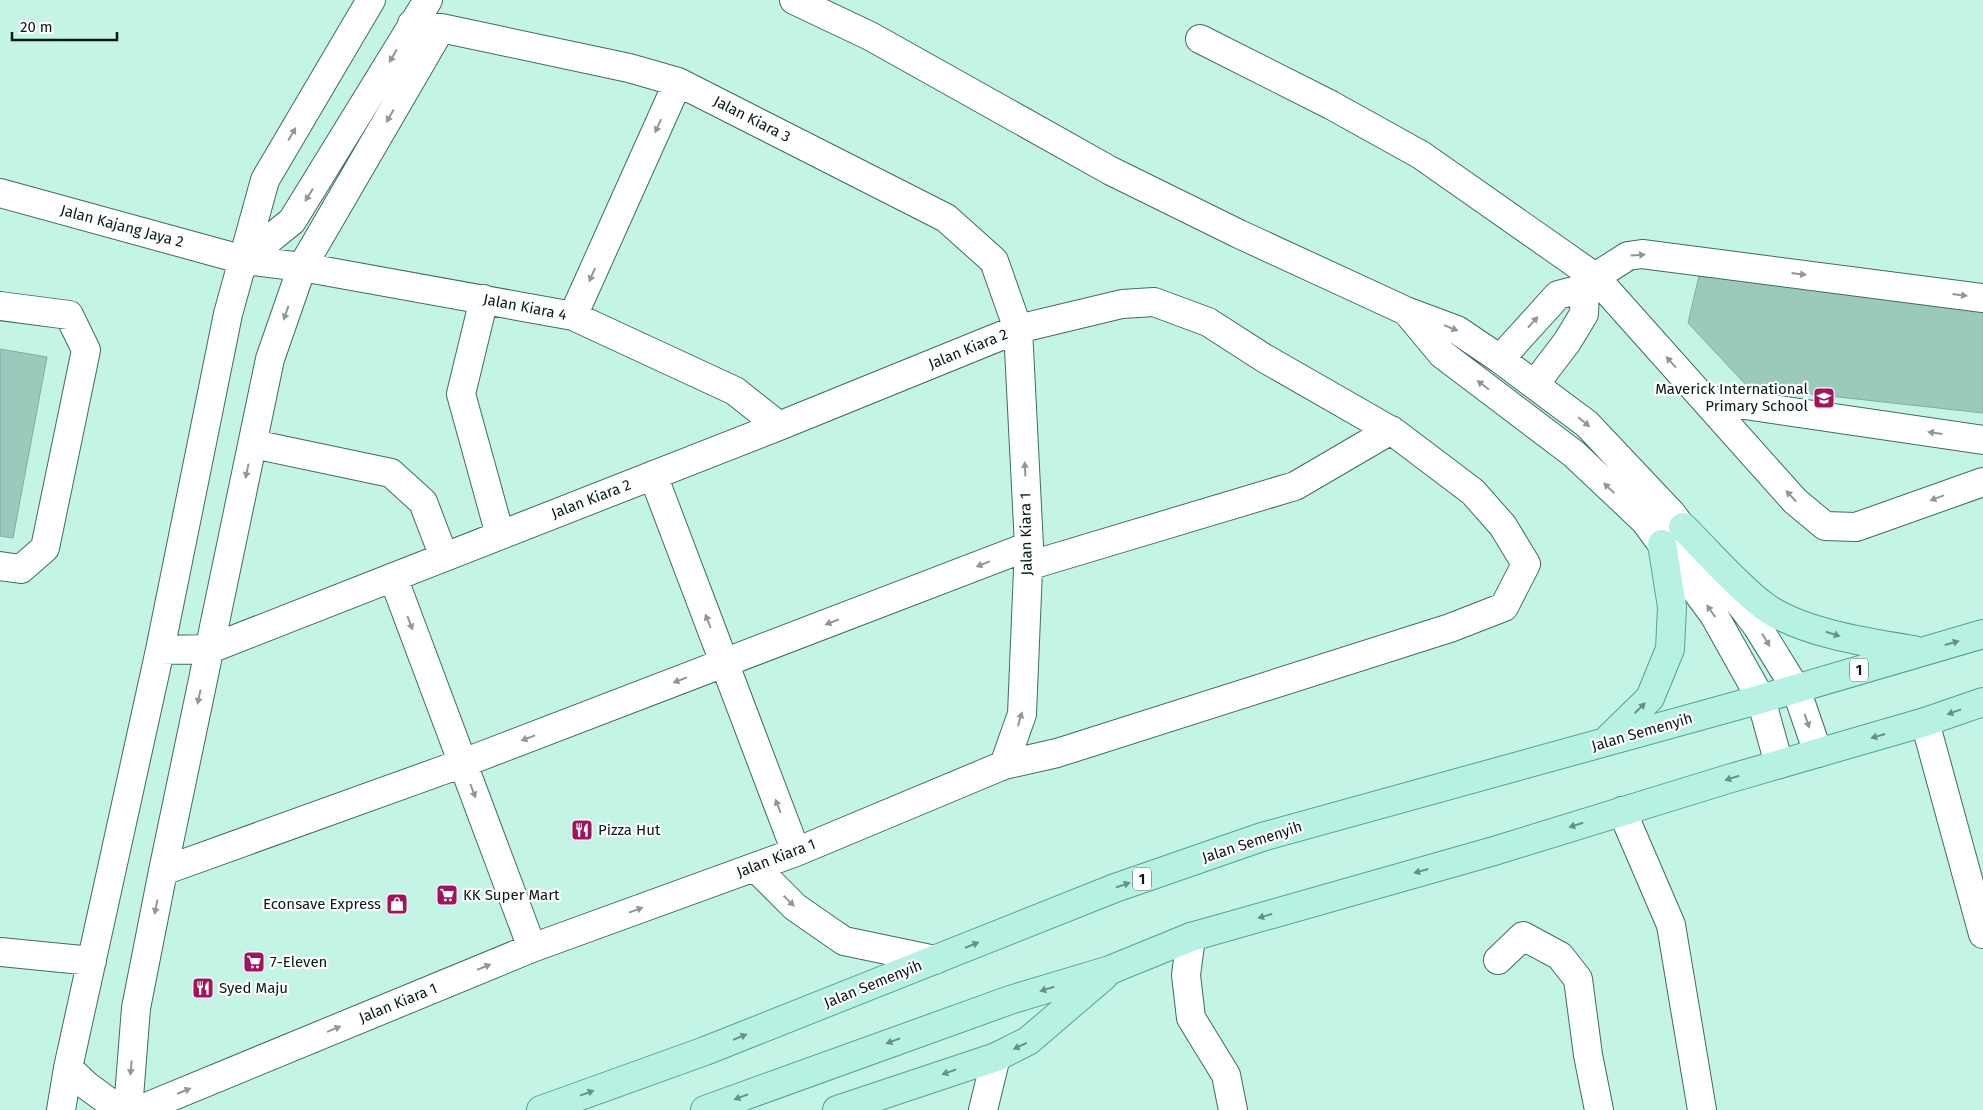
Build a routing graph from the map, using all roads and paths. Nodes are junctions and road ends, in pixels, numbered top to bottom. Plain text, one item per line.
1 (371, 0) edge
2 (428, 0) edge
3 (794, 0) edge
4 (412, 24) junction
5 (441, 28) junction
6 (1200, 39) dead end
7 (678, 82) junction
8 (0, 193) edge
9 (244, 260) junction
10 (302, 267) junction
11 (1590, 282) junction
12 (1983, 298) edge
13 (484, 299) junction
14 (0, 306) edge
15 (1406, 311) junction
16 (574, 316) junction
17 (1018, 329) junction
18 (1500, 359) junction
19 (1535, 384) junction
20 (1704, 399) junction
21 (779, 426) junction
22 (1391, 430) junction
23 (1983, 440) edge
24 (252, 444) junction
25 (653, 475) junction
26 (1983, 482) edge
27 (1683, 527) junction
28 (500, 535) junction
29 (1662, 544) junction
30 (1028, 556) junction
31 (444, 557) junction
32 (0, 566) edge
33 (393, 577) junction
34 (1983, 634) edge
35 (210, 649) junction
36 (160, 650) junction
37 (1922, 652) junction
38 (724, 663) junction
39 (1796, 688) junction
40 (1761, 699) junction
41 (1983, 702) edge
42 (1925, 722) junction
43 (1605, 742) junction
44 (1818, 753) junction
45 (463, 763) junction
46 (1779, 764) junction
47 (1004, 765) junction
48 (1622, 811) junction
49 (796, 852) junction
50 (755, 866) junction
51 (163, 872) junction
52 (1983, 934) edge
53 (1190, 937) junction
54 (532, 948) junction
55 (0, 952) edge
56 (936, 960) junction
57 (1498, 960) dead end
58 (92, 961) junction
59 (1110, 970) junction
60 (996, 1057) junction
61 (68, 1068) junction
62 (61, 1110) edge
63 (120, 1110) edge
64 (128, 1110) edge
65 (139, 1110) edge
66 (541, 1110) edge
67 (705, 1110) edge
68 (837, 1110) edge
69 (983, 1110) edge
70 (1233, 1110) edge
71 (1599, 1110) edge
72 (1702, 1110) edge

9 -> 1 street
2 - 4 street
3 - 15 street
4 - 5 street, Jalan Kiara 3
4 -> 9 street
5 - 7 street, Jalan Kiara 3
5 -> 10 street
6 - 11 street
7 -> 16 street
7 - 17 street, Jalan Kiara 3
8 - 9 street, Jalan Kajang Jaya 2
9 - 10 street, Jalan Kiara 4
9 - 36 street
10 - 13 street, Jalan Kiara 4
10 -> 24 street
11 -> 12 street
18 -> 11 street
11 - 19 street
20 -> 11 street
13 - 16 street, Jalan Kiara 4
13 - 28 street
14 - 32 street
15 -> 18 street
29 -> 15 street
16 - 21 street, Jalan Kiara 4
17 - 21 street, Jalan Kiara 2
17 - 22 street, Jalan Kiara 2
30 -> 17 street, Jalan Kiara 1
18 - 19 street
19 -> 27 street
23 -> 20 street
26 -> 20 street
21 - 25 street, Jalan Kiara 2
22 - 30 street
22 - 47 street, Jalan Kiara 2
24 - 31 street
24 -> 35 street
25 - 28 street, Jalan Kiara 2
38 -> 25 street
27 -> 37 main road
27 -> 39 street
28 - 31 street, Jalan Kiara 2
40 -> 29 street
43 -> 29 main road
30 -> 38 street
47 -> 30 street, Jalan Kiara 1
31 - 33 street, Jalan Kiara 2
33 - 35 street, Jalan Kiara 2
33 -> 45 street
37 -> 34 main road, Jalan Semenyih / 1
35 - 36 street, Jalan Kiara 2
35 -> 51 street
36 - 58 street
37 - 39 main road, Jalan Semenyih / 1
38 -> 45 street
49 -> 38 street
39 - 40 main road, Jalan Semenyih / 1
39 -> 44 street
40 - 43 main road, Jalan Semenyih / 1
40 - 46 street
41 -> 42 main road
42 -> 44 main road
42 - 52 street
56 -> 43 main road, Jalan Semenyih / 1
44 - 46 main road
45 - 51 street
45 -> 54 street
46 -> 48 main road
47 - 49 street, Jalan Kiara 1
48 -> 53 main road
48 - 72 street
49 - 50 street, Jalan Kiara 1
54 -> 50 street, Jalan Kiara 1
50 -> 56 street
51 -> 64 street
53 - 59 main road
53 - 70 street
65 -> 54 street, Jalan Kiara 1
55 - 58 street
66 -> 56 main road, Jalan Semenyih / 1
57 - 71 street
58 - 61 street
59 -> 60 main road
59 -> 67 main road
60 -> 68 main road
60 - 69 street
61 - 62 street
61 - 63 street

